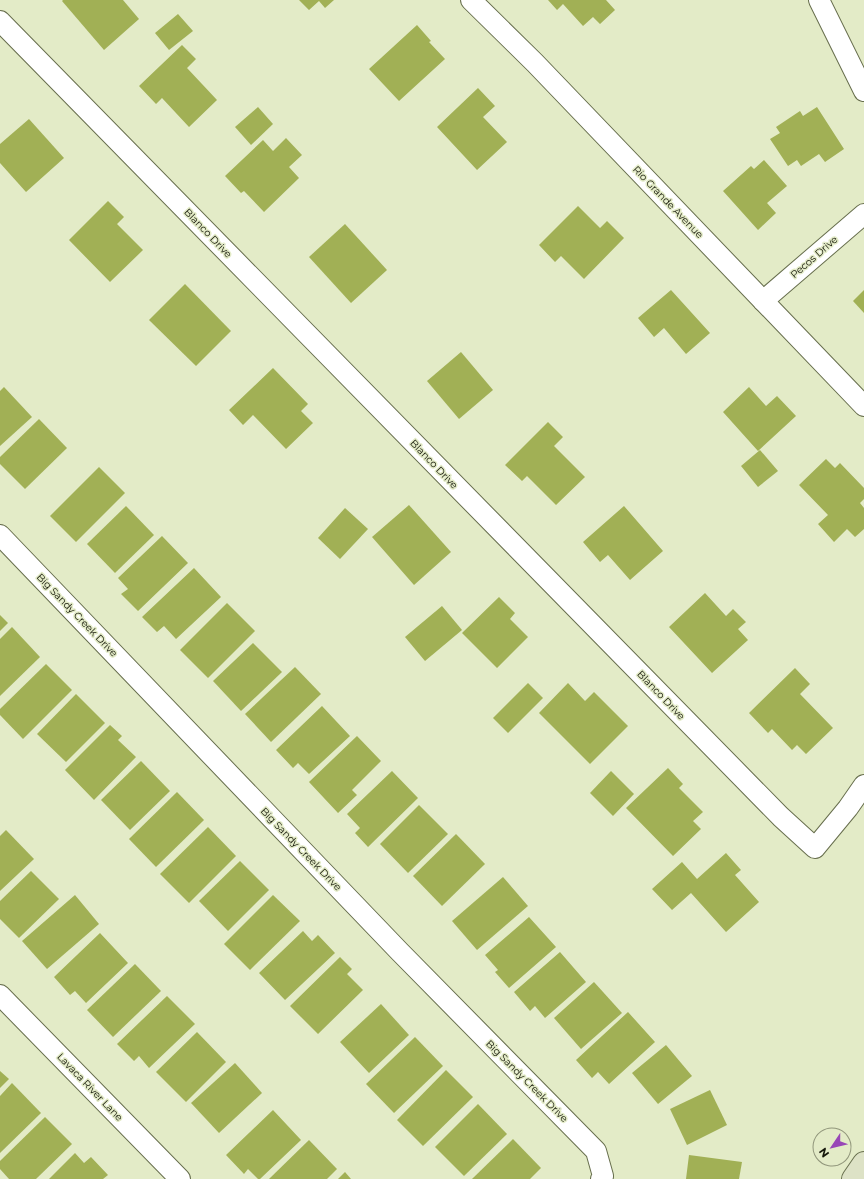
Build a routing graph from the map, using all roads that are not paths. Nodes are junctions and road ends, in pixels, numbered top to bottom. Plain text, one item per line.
1 (471, 0) edge
2 (818, 0) edge
3 (0, 21) edge
4 (864, 91) edge
5 (864, 214) edge
6 (763, 301) junction
7 (864, 406) edge
8 (0, 535) edge
9 (864, 785) edge
10 (0, 995) edge
11 (864, 1163) edge
12 (601, 1171) edge
13 (180, 1179) edge
14 (853, 1179) edge

1 - 6 street, Rio Grande Avenue
2 - 4 street
3 - 9 street, Blanco Drive
5 - 6 street, Pecos Drive
6 - 7 street, Rio Grande Avenue
8 - 12 street, Big Sandy Creek Drive
10 - 13 street, Lavaca River Lane
11 - 14 main road

